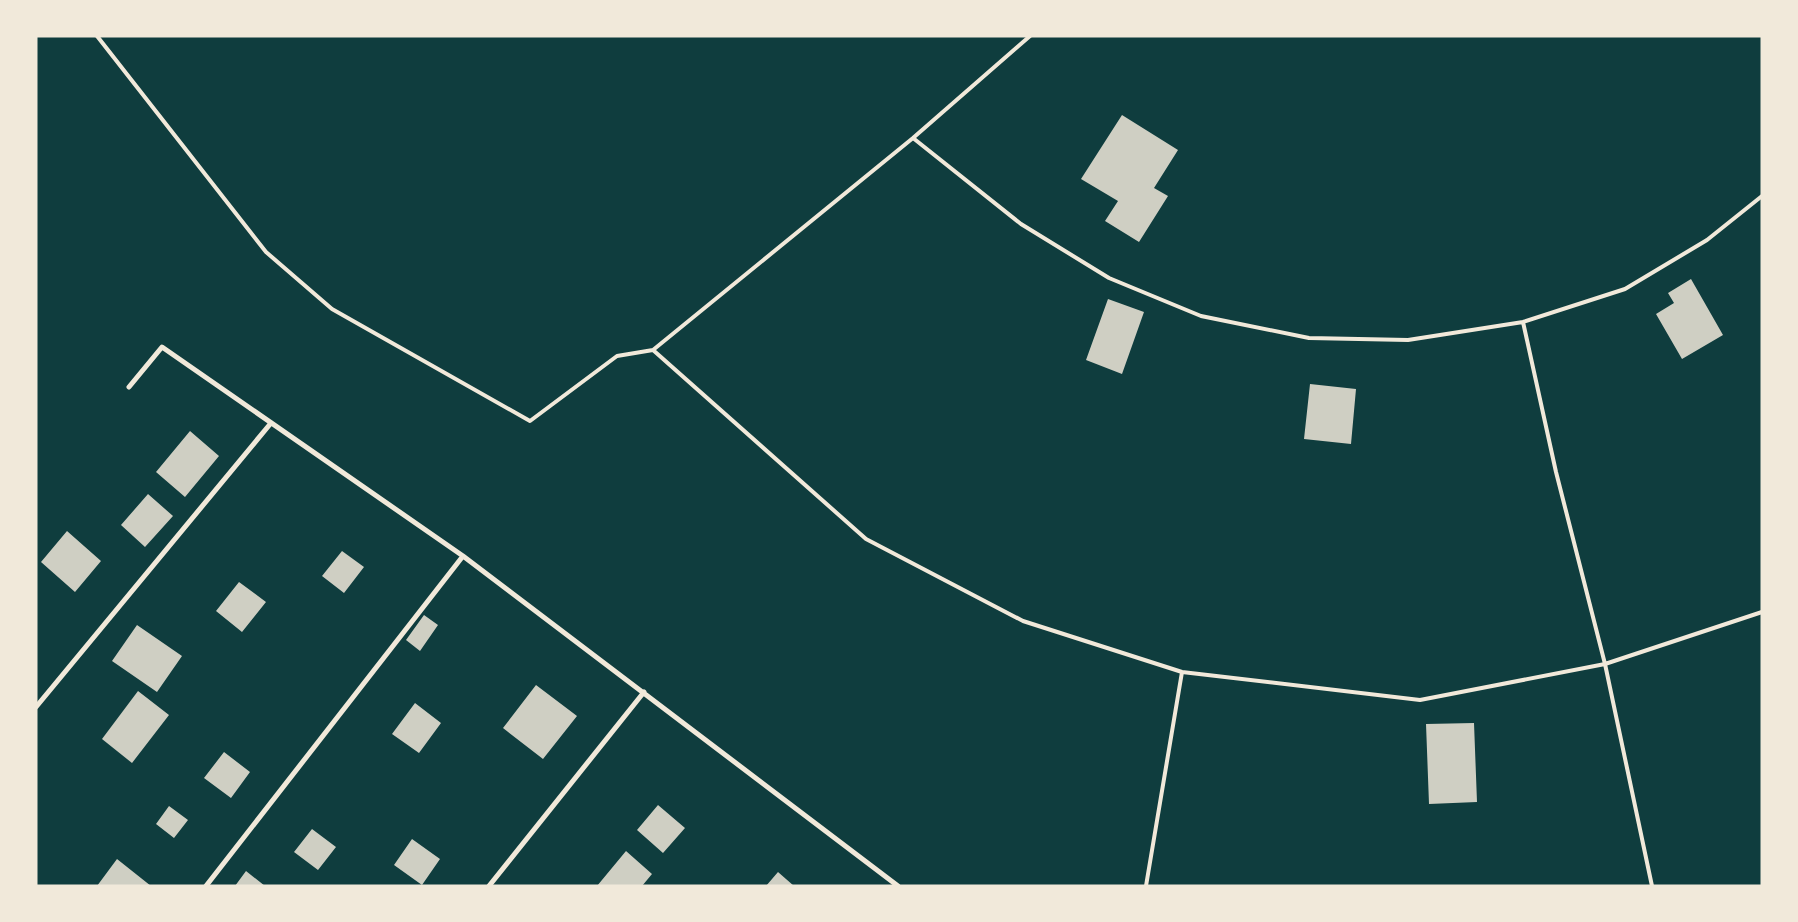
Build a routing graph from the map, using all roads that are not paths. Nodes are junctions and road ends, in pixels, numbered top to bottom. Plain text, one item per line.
1 (97, 36) edge
2 (1030, 36) edge
3 (913, 138) junction
4 (1762, 196) edge
5 (1523, 322) junction
6 (653, 350) junction
7 (129, 387) dead end
8 (271, 423) junction
9 (463, 556) junction
10 (1762, 612) edge
11 (1605, 664) junction
12 (1182, 672) junction
13 (644, 692) junction
14 (36, 707) edge
15 (894, 884) edge
16 (206, 886) edge
17 (489, 886) edge
18 (1146, 886) edge
19 (1652, 886) edge

1 - 6 lane
2 - 3 lane
3 - 5 lane
3 - 6 lane
4 - 5 lane
5 - 11 lane
6 - 12 lane
7 - 8 street
8 - 9 street
8 - 14 street
9 - 13 street
9 - 16 street
10 - 11 lane
11 - 12 lane
11 - 19 lane
12 - 18 lane
13 - 15 street
13 - 17 street

